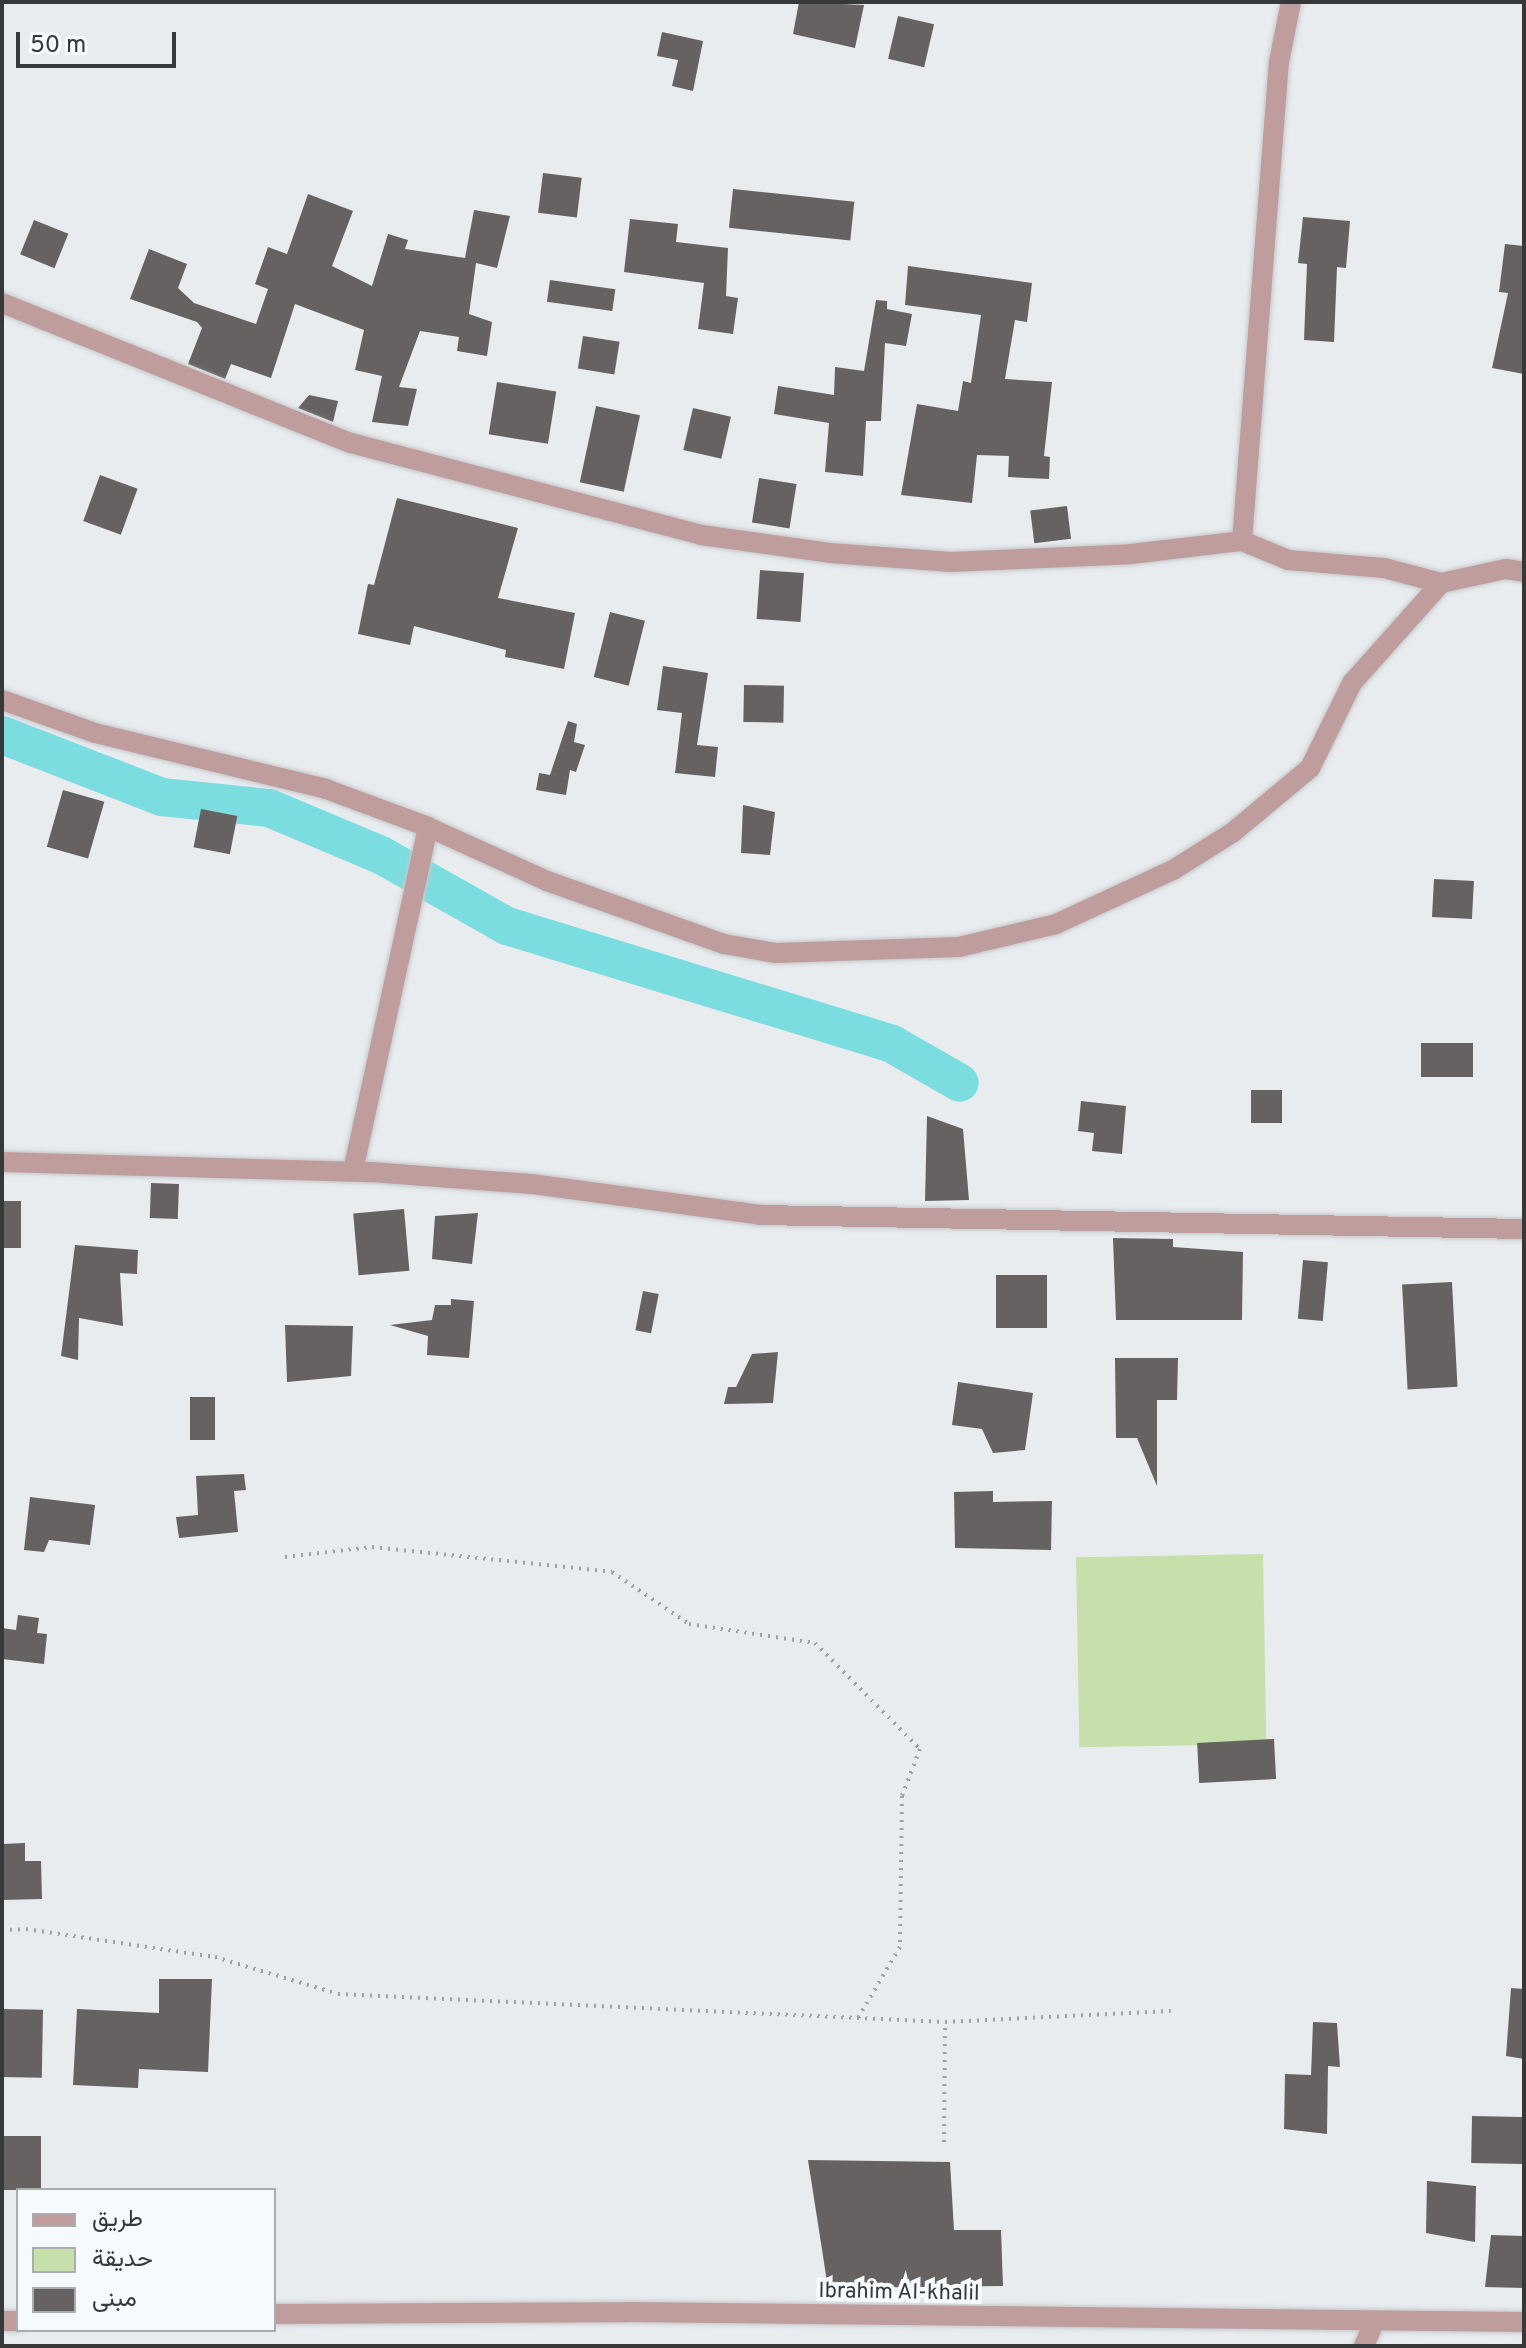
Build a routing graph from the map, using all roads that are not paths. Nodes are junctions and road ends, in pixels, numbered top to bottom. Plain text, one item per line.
1 (1291, 2) edge
2 (2, 303) edge
3 (1242, 541) junction
4 (1524, 572) edge
5 (1441, 583) junction
6 (2, 700) edge
7 (428, 827) junction
8 (2, 1162) edge
9 (353, 1171) junction
10 (1524, 1229) edge
11 (276, 2314) edge
12 (1374, 2322) junction
13 (1524, 2322) edge
14 (1364, 2346) edge

1 - 3 street
2 - 3 street
3 - 5 street
4 - 5 street
5 - 7 street
6 - 7 street
7 - 9 street
8 - 9 street
9 - 10 street
11 - 12 street, Ibrahim Al-khalil
12 - 13 street, Ibrahim Al-khalil
12 - 14 street

